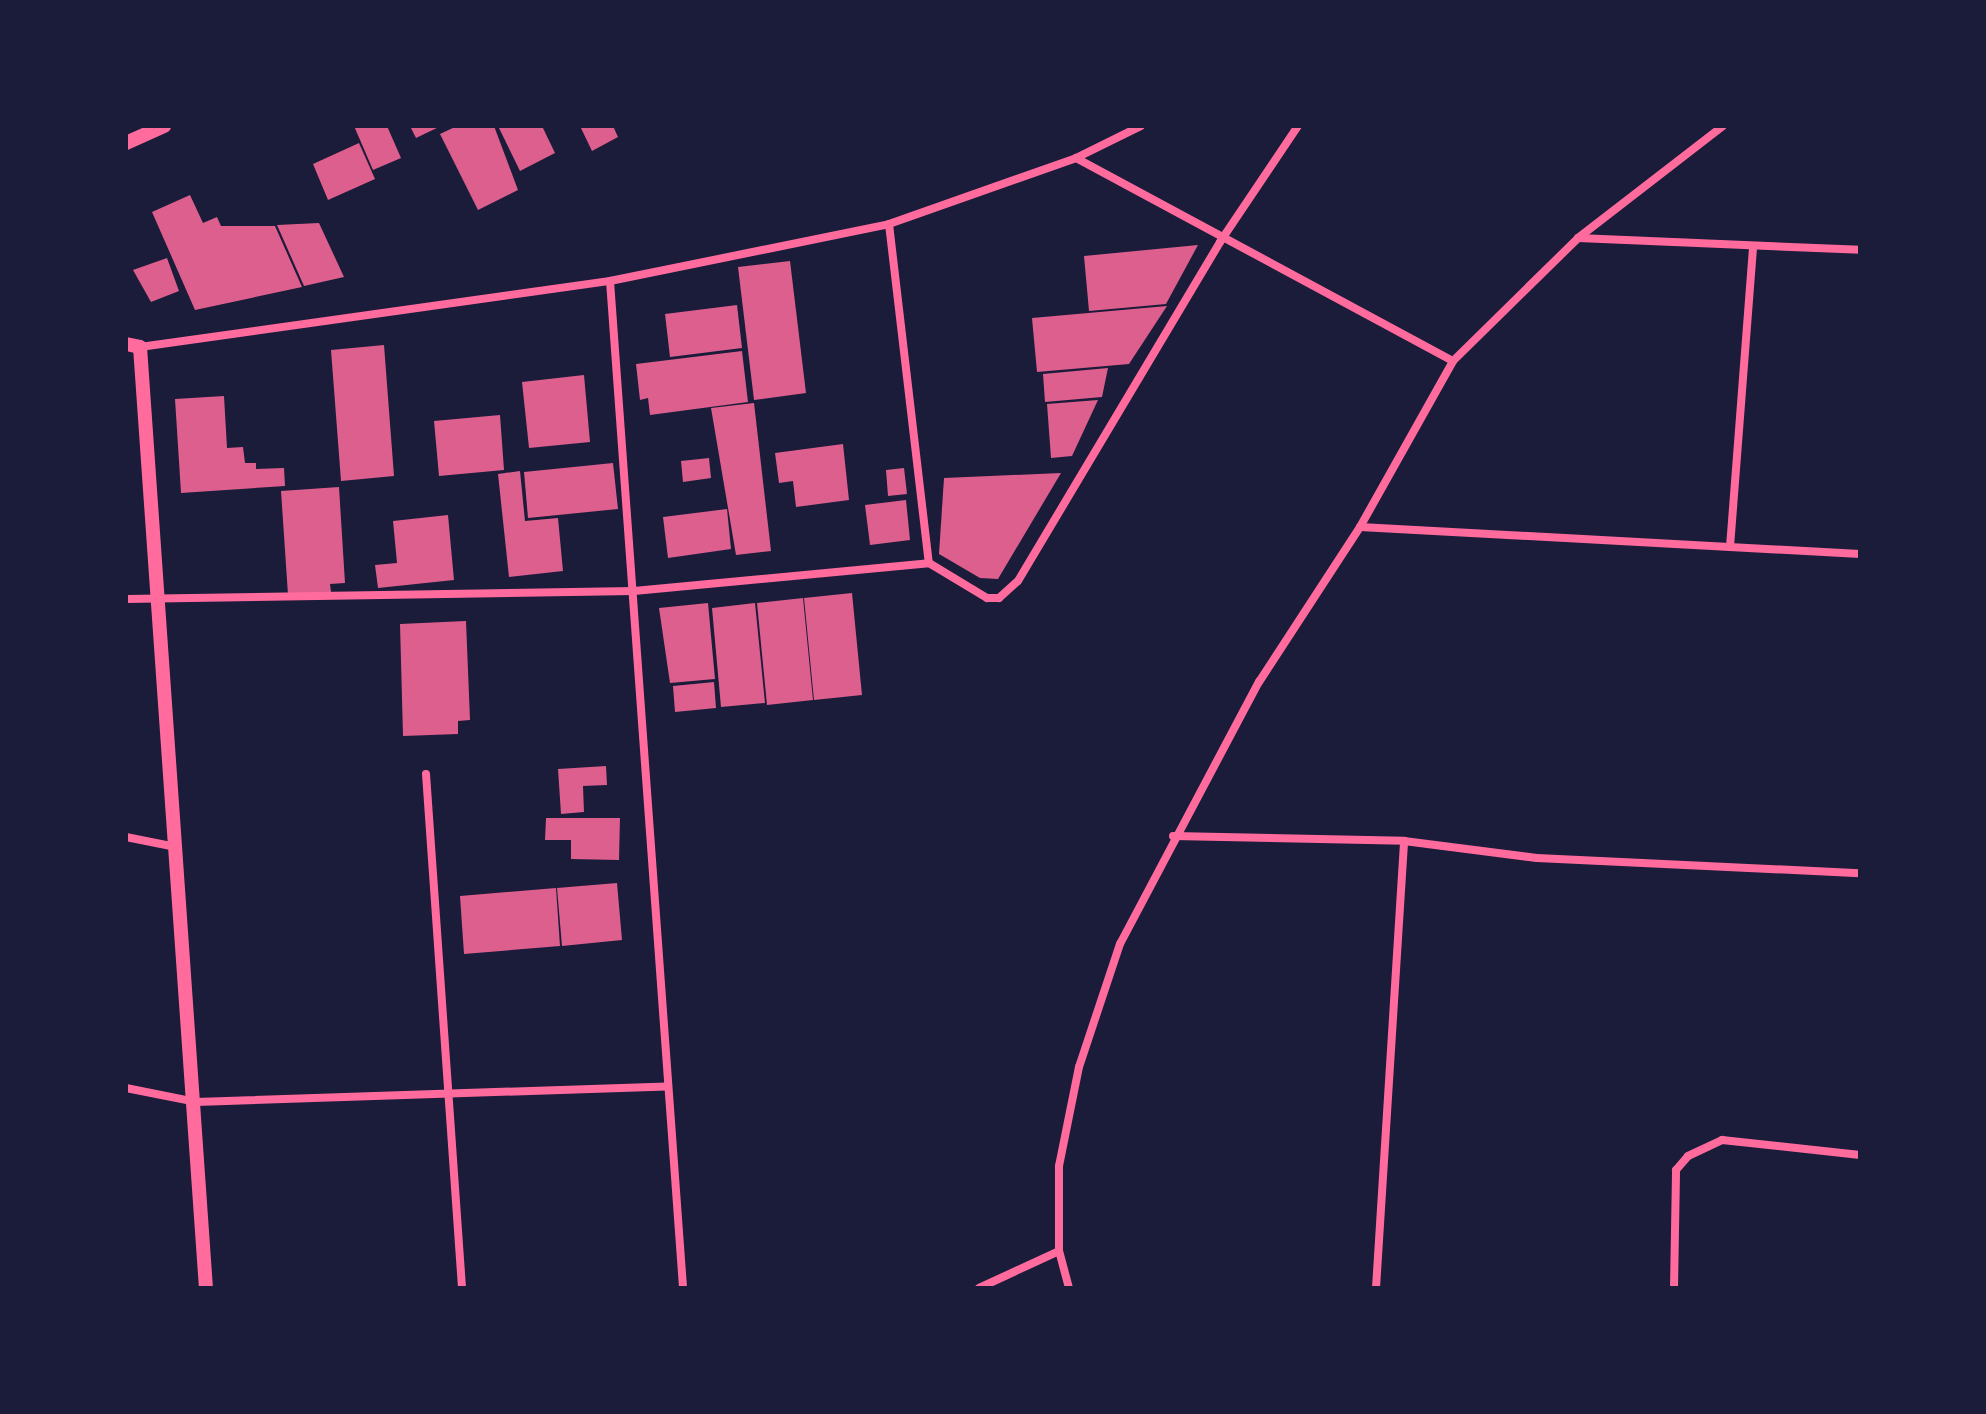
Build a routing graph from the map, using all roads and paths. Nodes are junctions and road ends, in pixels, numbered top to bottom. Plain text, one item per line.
1 (164, 126) edge
2 (1141, 126) edge
3 (1298, 126) edge
4 (1723, 126) edge
5 (126, 143) edge
6 (1076, 158) junction
7 (889, 224) junction
8 (1578, 238) junction
9 (1220, 242) junction
10 (1753, 246) junction
11 (1860, 250) edge
12 (610, 281) junction
13 (133, 345) edge
14 (1453, 361) junction
15 (1360, 527) junction
16 (1730, 547) junction
17 (1860, 554) edge
18 (929, 563) junction
19 (634, 591) junction
20 (126, 599) edge
21 (153, 604) junction
22 (426, 774) dead end
23 (1173, 836) junction
24 (126, 837) edge
25 (1404, 841) junction
26 (178, 848) junction
27 (1860, 873) edge
28 (667, 1086) junction
29 (126, 1088) edge
30 (446, 1092) junction
31 (196, 1102) junction
32 (1860, 1155) edge
33 (1059, 1251) junction
34 (206, 1288) edge
35 (462, 1288) edge
36 (683, 1288) edge
37 (979, 1288) edge
38 (1069, 1288) edge
39 (1376, 1288) edge
40 (1674, 1288) edge

1 - 5 street
2 - 6 street
3 - 9 street
4 - 8 street
6 - 7 street
6 - 9 street
7 - 12 street
7 - 18 street
8 - 10 street
8 - 14 street
9 - 14 street
9 - 18 street
10 - 11 street
10 - 16 street
12 - 13 street
12 - 19 street
13 - 21 street
14 - 15 street
15 - 16 street
15 - 23 street
16 - 17 street
18 - 19 street
19 - 21 street
19 - 28 street
20 - 21 street
21 - 26 street
22 - 30 street
23 - 25 street
23 - 33 street
24 - 26 street
25 - 27 street
25 - 39 street
26 - 31 street
28 - 30 street
28 - 36 street
29 - 31 street
30 - 31 street
30 - 35 street
31 - 34 street
32 - 40 street
33 - 37 street
33 - 38 street

